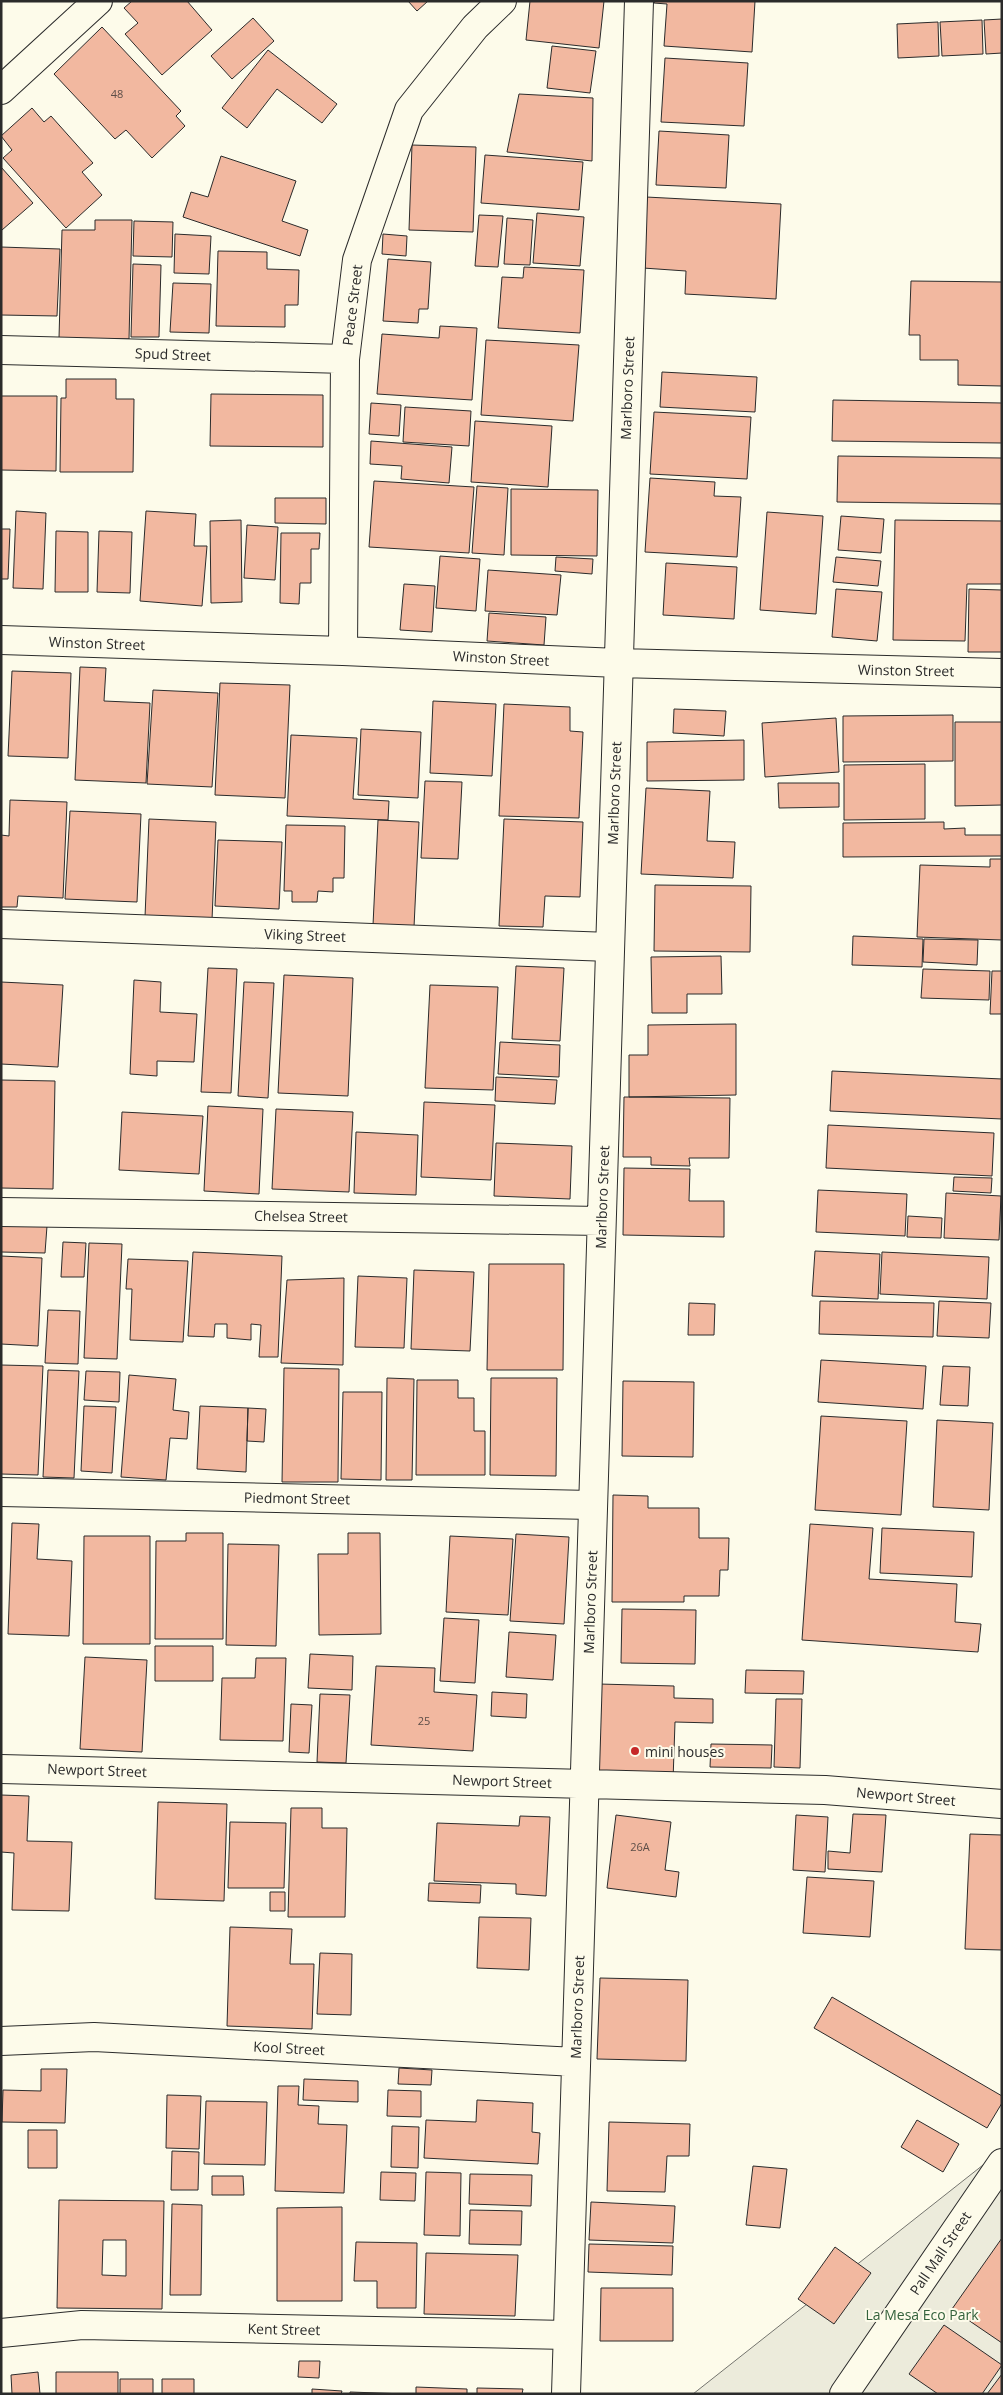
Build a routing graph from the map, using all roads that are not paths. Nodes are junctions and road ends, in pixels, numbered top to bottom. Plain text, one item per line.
1 (98, 1) edge
2 (502, 1) edge
3 (639, 1) edge
4 (1, 90) edge
5 (1, 350) edge
6 (345, 359) junction
7 (1, 640) edge
8 (343, 651) junction
9 (618, 664) junction
10 (1002, 673) edge
11 (1, 924) edge
12 (610, 946) junction
13 (1, 1212) edge
14 (601, 1221) junction
15 (1, 1492) edge
16 (592, 1505) junction
17 (1, 1768) edge
18 (584, 1784) junction
19 (1002, 1804) edge
20 (1, 2041) edge
21 (576, 2062) junction
22 (1002, 2162) edge
23 (1, 2333) edge
24 (567, 2336) junction
25 (566, 2394) edge
26 (844, 2394) edge

1 - 4 street
2 - 6 street, Peace Street
3 - 9 street, Marlboro Street
5 - 6 street, Spud Street
6 - 8 street, Peace Street
7 - 8 street, Winston Street
8 - 9 street, Winston Street
9 - 10 street, Winston Street
9 - 12 street, Marlboro Street
11 - 12 street, Viking Street
12 - 14 street, Marlboro Street
13 - 14 street, Chelsea Street
14 - 16 street, Marlboro Street
15 - 16 street, Piedmont Street
16 - 18 street, Marlboro Street
17 - 18 street, Newport Street
18 - 19 street, Newport Street
18 - 21 street, Marlboro Street
20 - 21 street, Kool Street
21 - 24 street, Marlboro Street
22 - 26 street, Pall Mall Street
23 - 24 street, Kent Street
24 - 25 street, Marlboro Street

